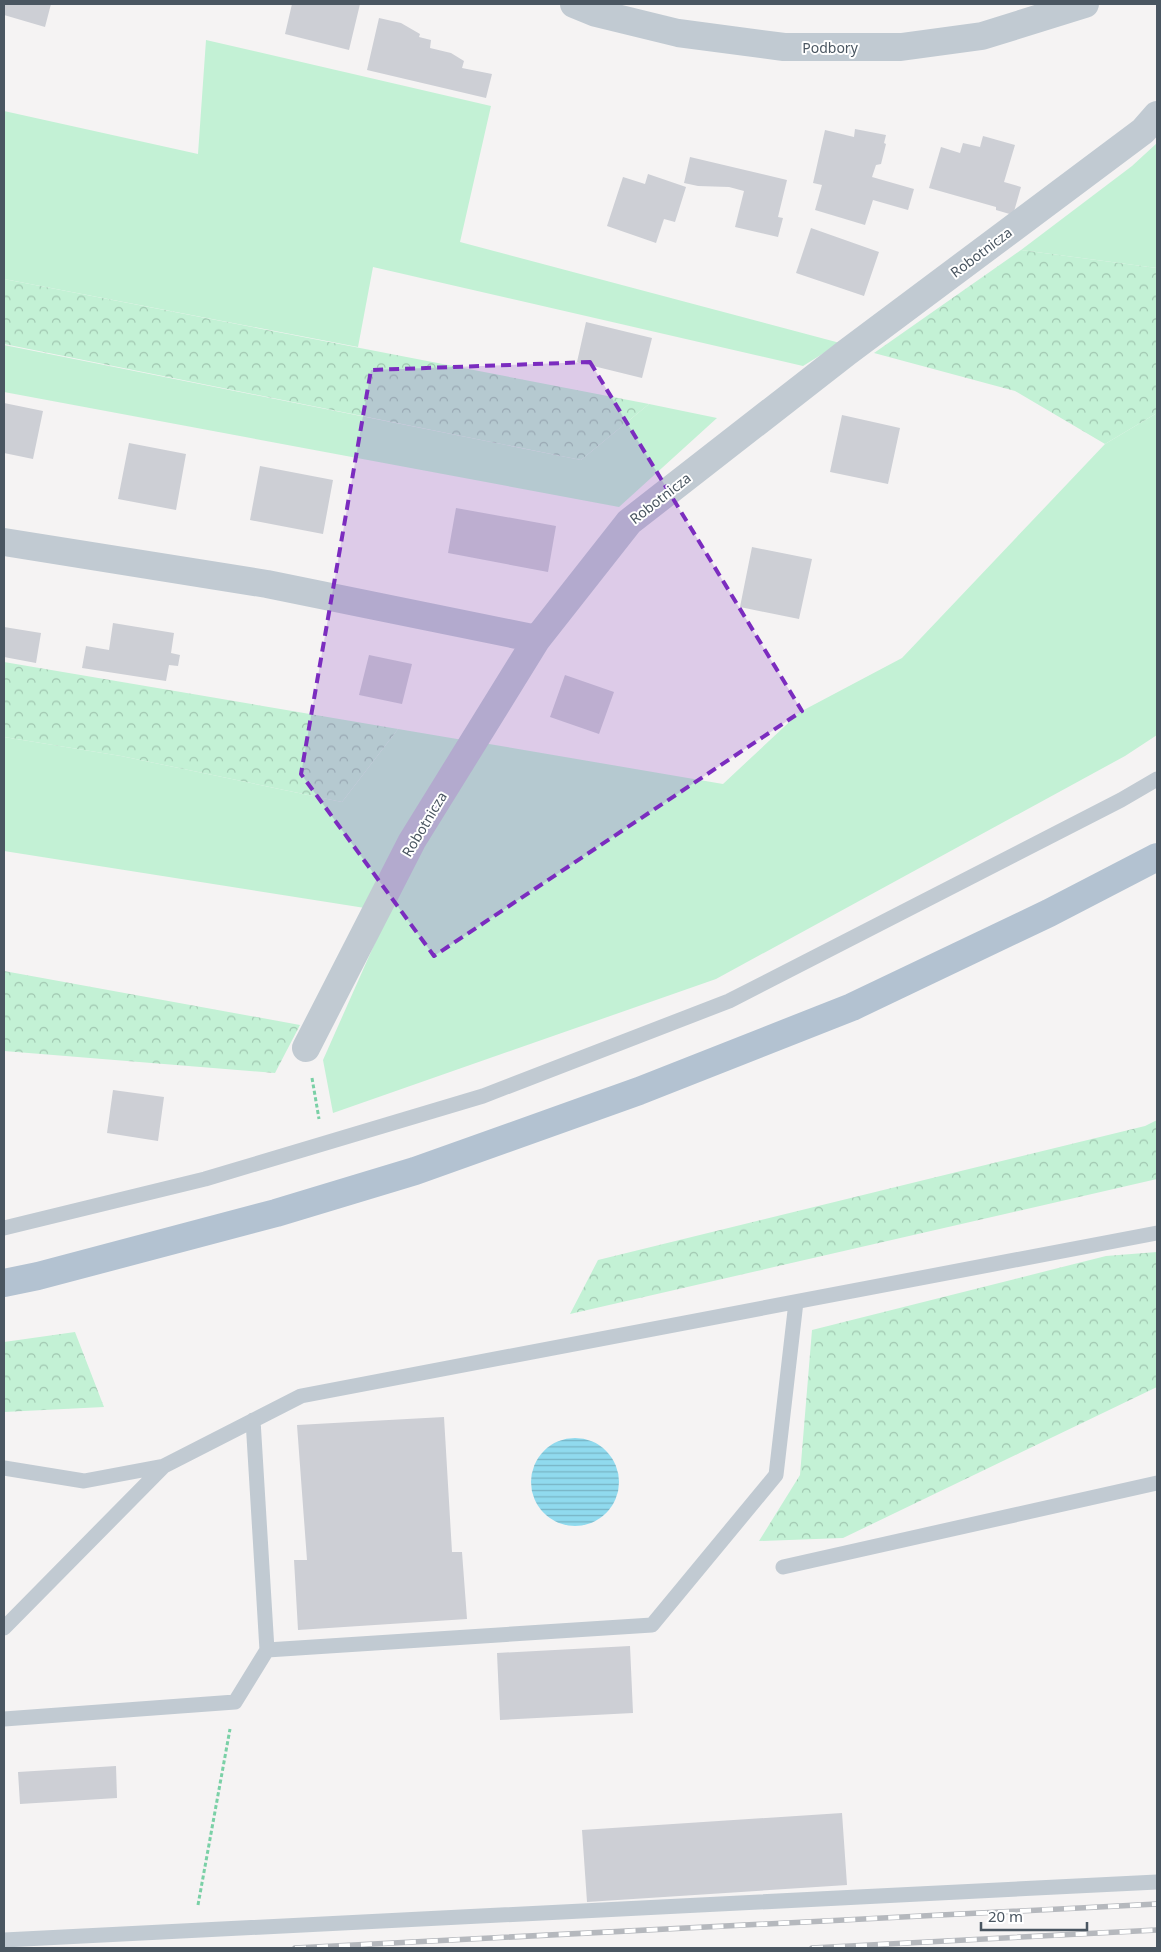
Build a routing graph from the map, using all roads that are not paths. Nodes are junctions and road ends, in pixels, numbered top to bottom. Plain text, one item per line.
1 (574, 4) edge
2 (1085, 4) edge
3 (1157, 115) edge
4 (4, 542) edge
5 (538, 638) junction
6 (1157, 779) edge
7 (1157, 857) edge
8 (306, 1048) road end
9 (4, 1228) edge
10 (1157, 1233) edge
11 (4, 1283) edge
12 (796, 1302) junction
13 (253, 1420) junction
14 (164, 1466) junction
15 (4, 1468) edge
16 (1157, 1483) edge
17 (783, 1567) dead end
18 (4, 1628) edge
19 (267, 1650) junction
20 (4, 1719) edge
21 (1157, 1882) edge
22 (4, 1940) edge

1 - 2 street, Podbory
3 - 5 street, Robotnicza
4 - 5 street
5 - 8 street, Robotnicza
6 - 9 lane
7 - 11 main road
10 - 12 lane
12 - 13 lane
12 - 19 lane
13 - 14 lane
13 - 19 lane
14 - 15 lane
14 - 18 lane
16 - 17 lane
19 - 20 lane
21 - 22 lane

